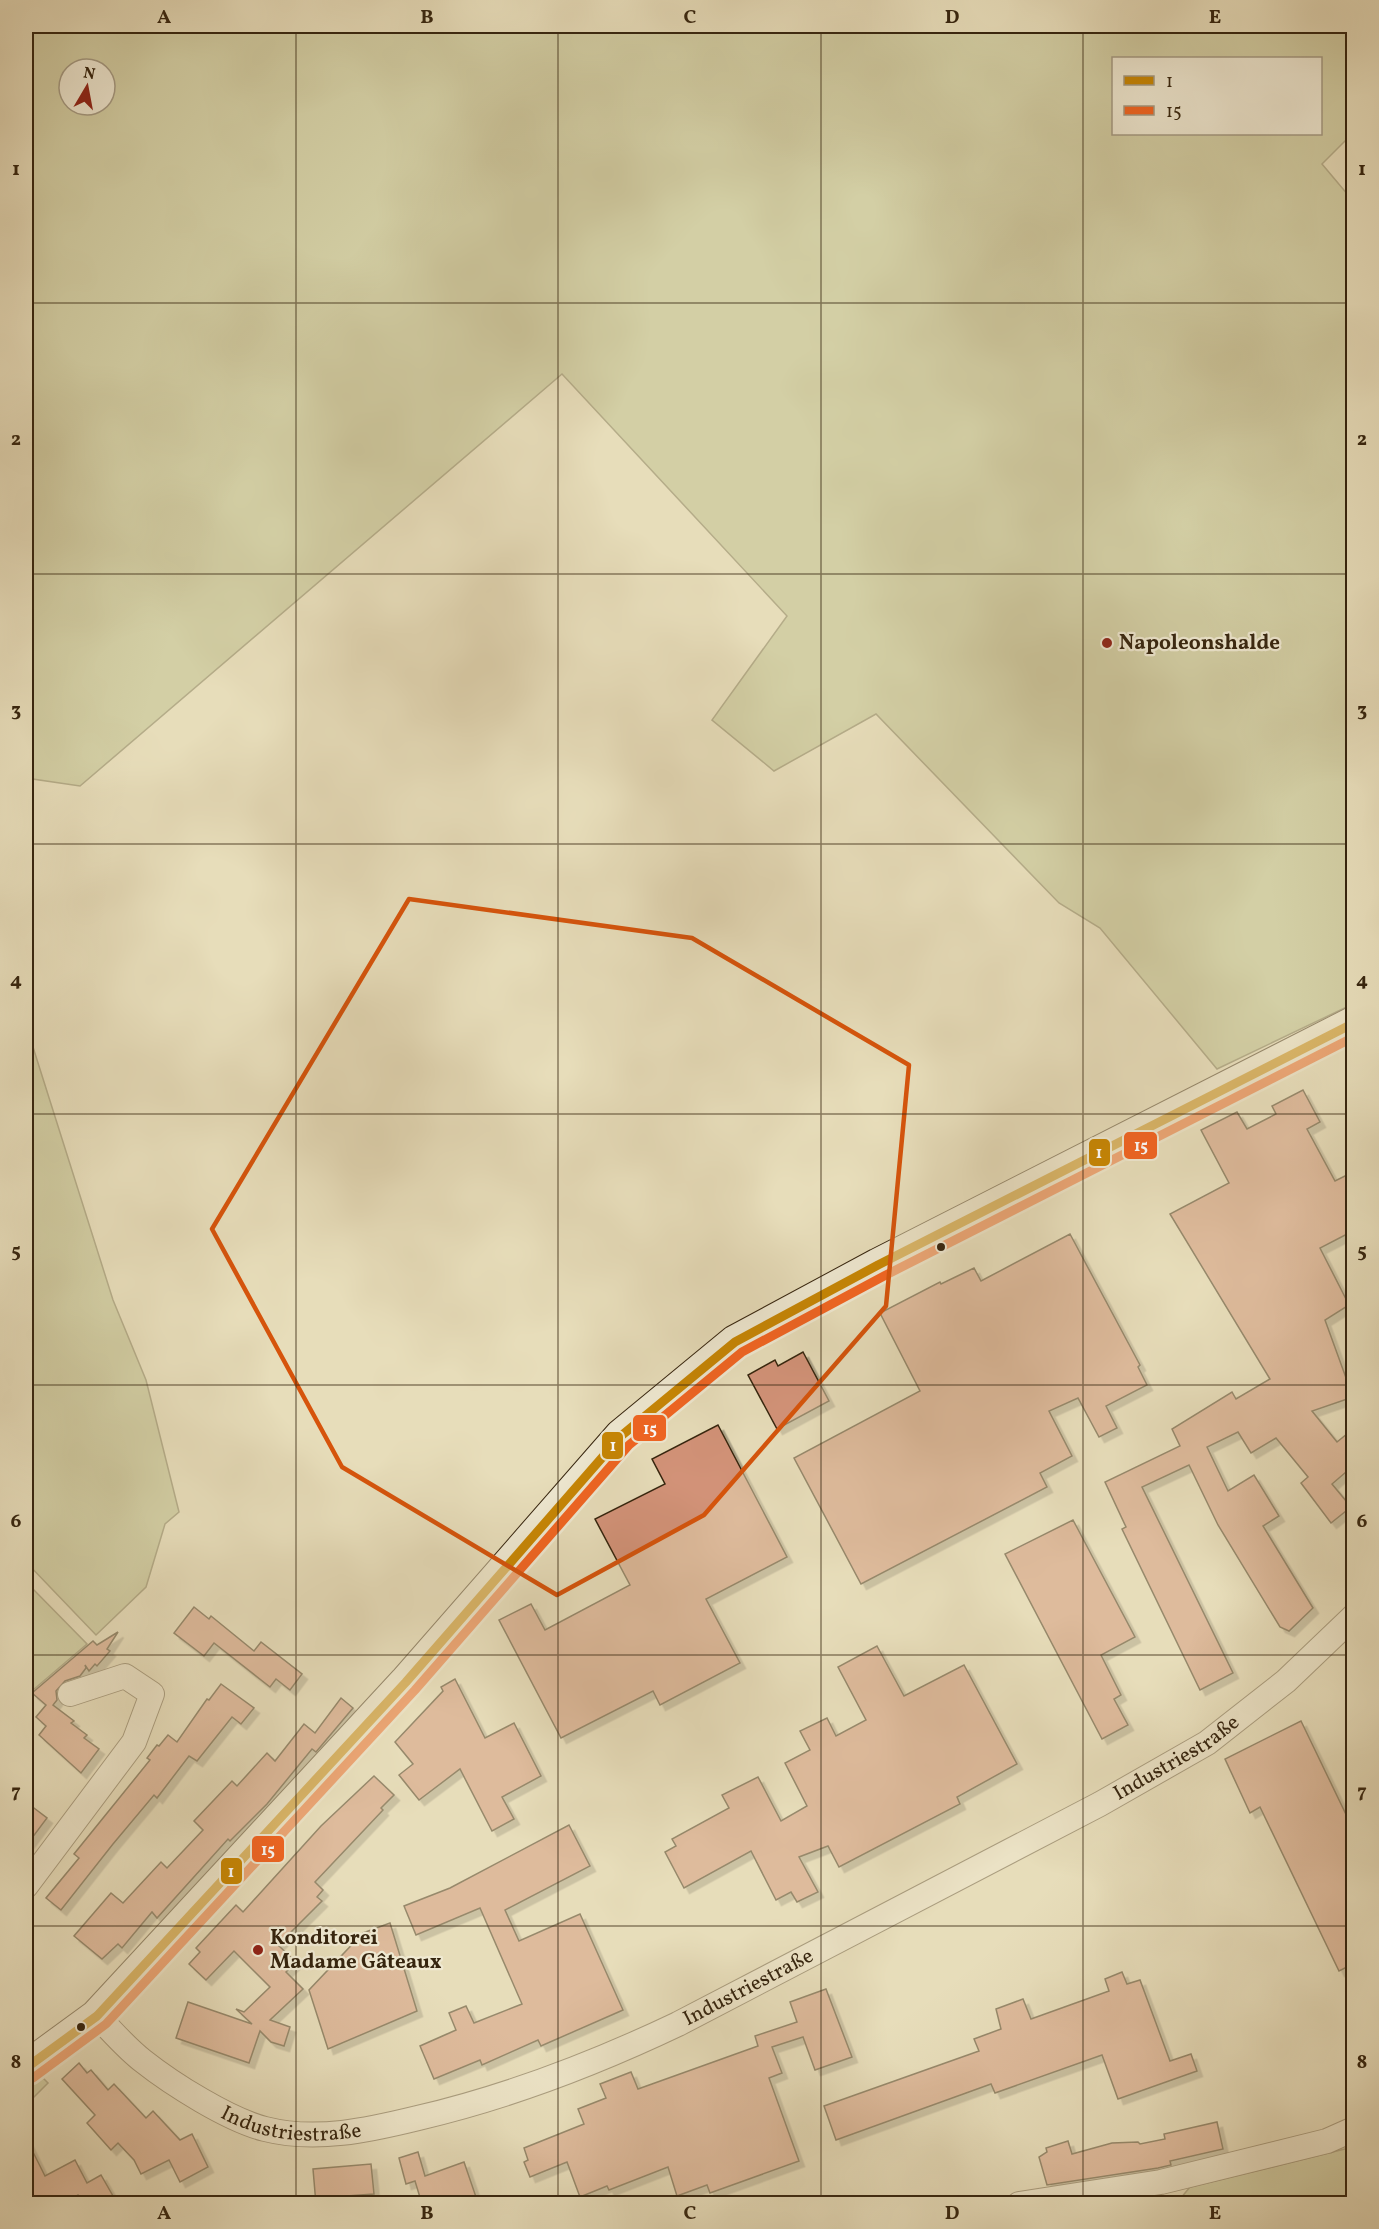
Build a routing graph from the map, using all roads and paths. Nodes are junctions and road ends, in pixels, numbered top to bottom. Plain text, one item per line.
1 (1353, 1023) edge
2 (1353, 1616) edge
3 (70, 1694) dead end
4 (26, 1886) edge
5 (97, 2016) junction
6 (26, 2068) edge
7 (1353, 2129) edge
8 (1019, 2204) edge

1 - 5 street
2 - 5 street, Industriestraße
3 - 4 street
5 - 6 street
7 - 8 street

